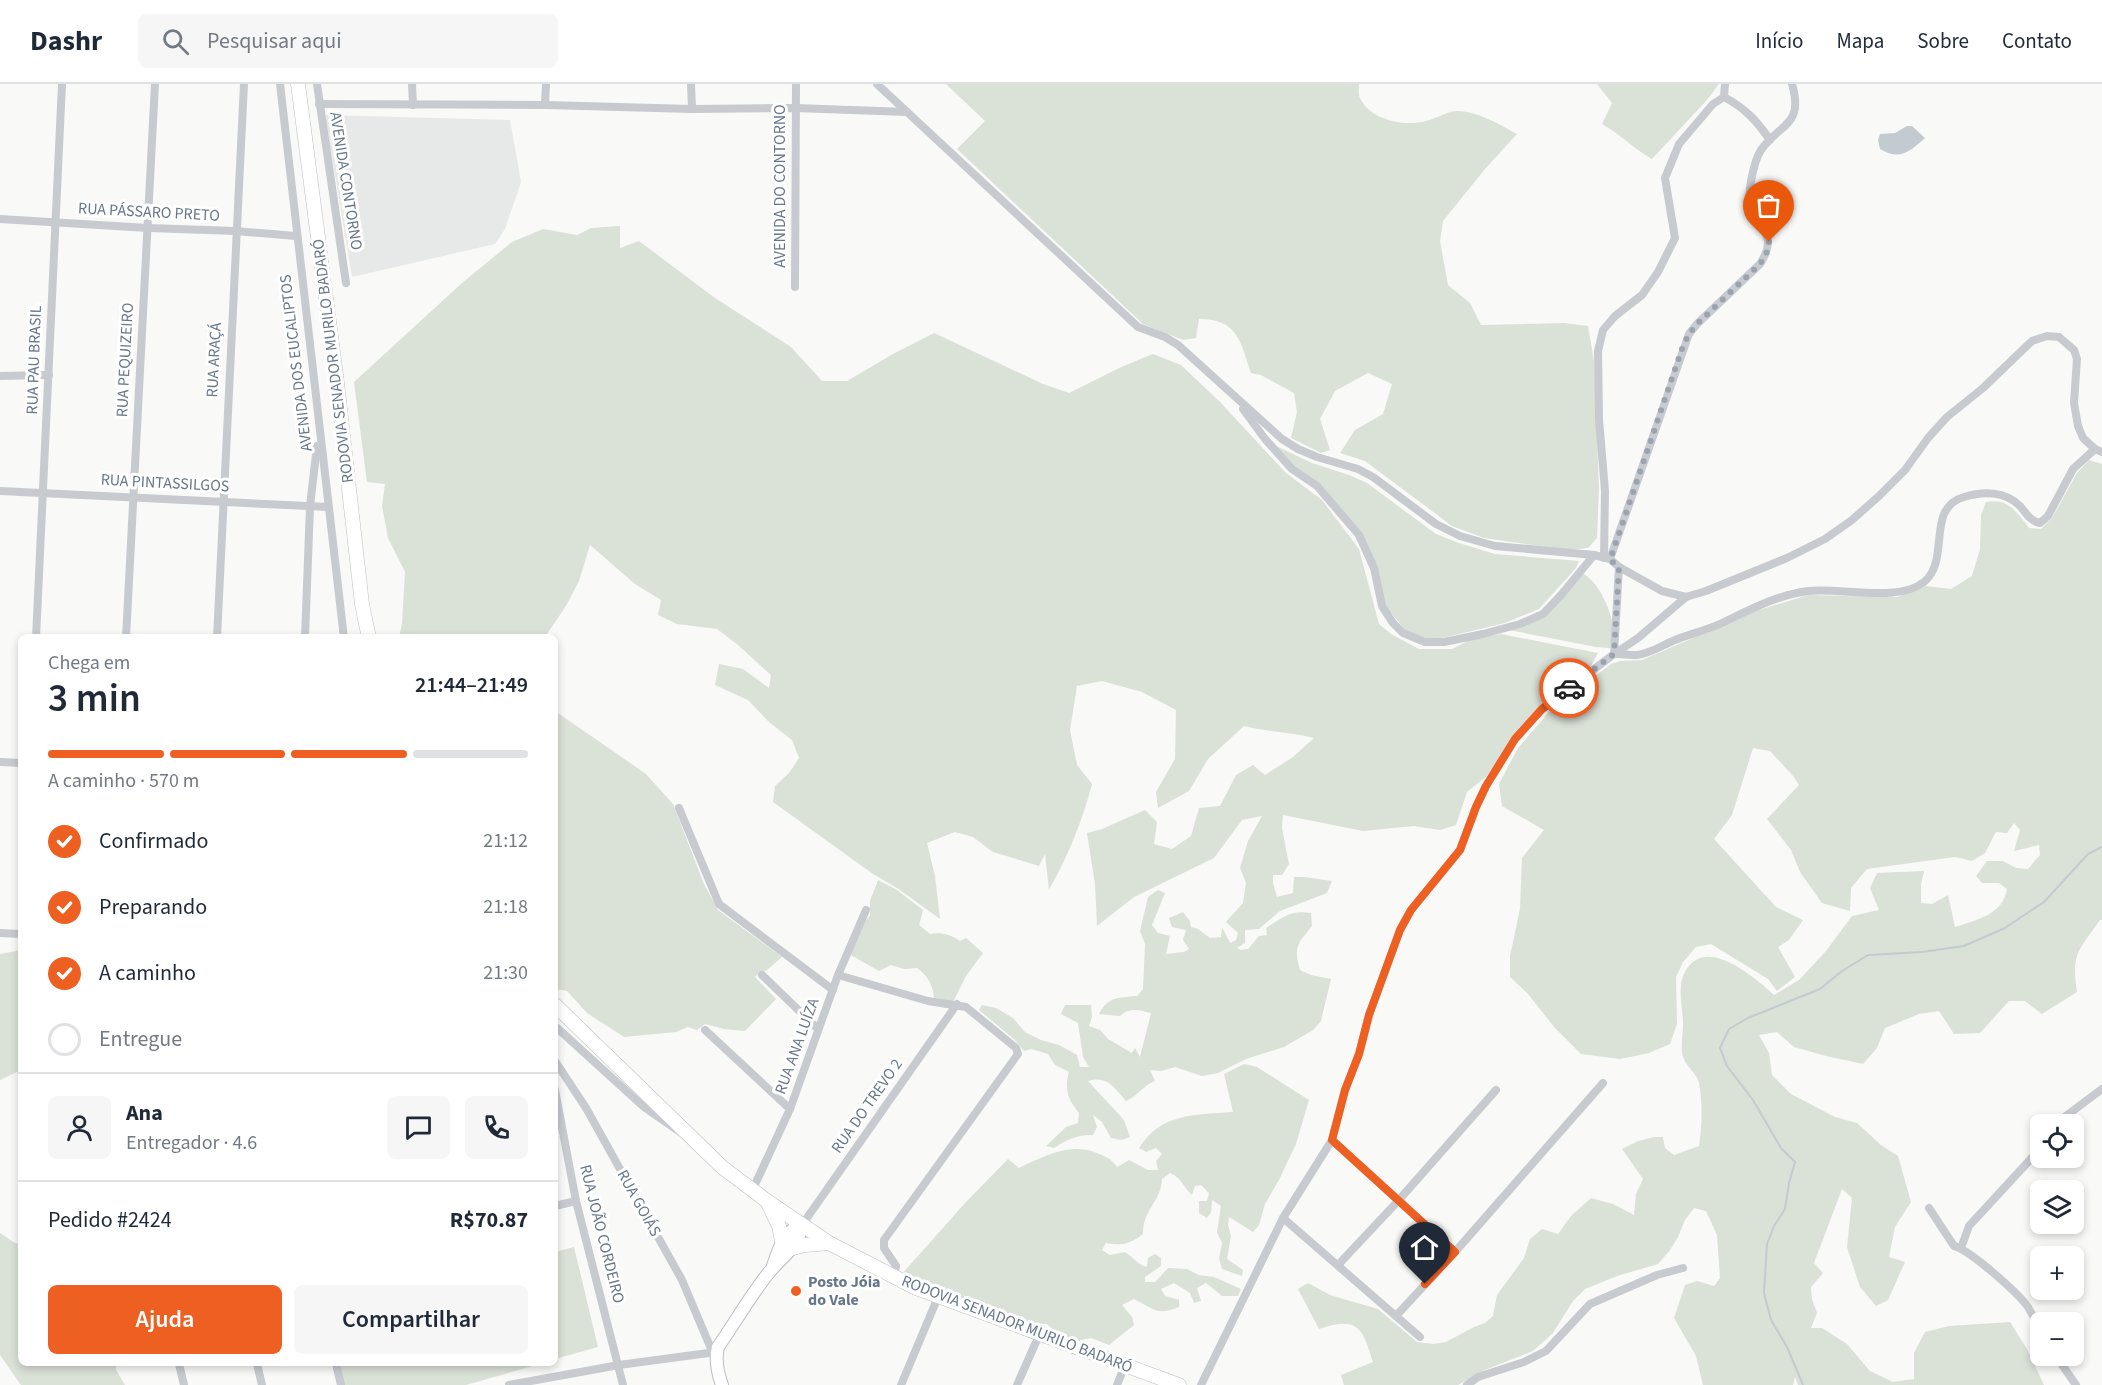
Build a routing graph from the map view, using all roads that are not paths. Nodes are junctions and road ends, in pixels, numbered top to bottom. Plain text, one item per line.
1 (62, 84) edge
2 (155, 84) edge
3 (244, 84) edge
4 (280, 84) edge
5 (298, 84) edge
6 (318, 84) edge
7 (412, 84) edge
8 (546, 84) edge
9 (692, 84) edge
10 (796, 84) edge
11 (877, 84) edge
12 (1725, 84) edge
13 (1792, 84) edge
14 (1724, 98) junction
15 (319, 104) junction
16 (413, 105) junction
17 (545, 105) junction
18 (795, 108) junction
19 (692, 109) junction
20 (908, 112) junction
21 (1770, 140) junction
22 (0, 219) edge
23 (55, 222) junction
24 (148, 228) junction
25 (236, 231) junction
26 (296, 236) junction
27 (346, 283) dead end
28 (795, 287) dead end
29 (0, 375) edge
30 (49, 375) junction
31 (1234, 396) junction
32 (319, 432) junction
33 (2098, 451) edge
34 (0, 491) edge
35 (44, 492) junction
36 (133, 496) junction
37 (222, 502) junction
38 (310, 506) junction
39 (328, 507) junction
40 (1594, 555) junction
41 (1607, 559) junction
42 (1619, 567) junction
43 (1686, 597) junction
44 (36, 634) edge
45 (126, 634) edge
46 (216, 634) edge
47 (304, 634) edge
48 (344, 634) edge
49 (368, 634) edge
50 (1614, 654) junction
51 (0, 762) edge
52 (18, 763) edge
53 (679, 808) dead end
54 (866, 910) dead end
55 (0, 933) edge
56 (18, 934) edge
57 (762, 975) dead end
58 (838, 975) junction
59 (833, 990) junction
60 (957, 1004) junction
61 (558, 1008) edge
62 (558, 1029) edge
63 (818, 1029) junction
64 (705, 1030) dead end
65 (558, 1066) edge
66 (1603, 1083) dead end
67 (2102, 1089) edge
68 (1496, 1090) dead end
69 (790, 1109) junction
70 (2069, 1114) edge
71 (558, 1117) edge
72 (691, 1138) junction
73 (1332, 1140) junction
74 (2030, 1160) edge
75 (752, 1191) junction
76 (576, 1201) junction
77 (766, 1201) junction
78 (1398, 1201) junction
79 (558, 1205) edge
80 (1929, 1209) dead end
81 (1283, 1218) junction
82 (802, 1225) junction
83 (830, 1243) junction
84 (788, 1245) junction
85 (1961, 1248) junction
86 (1455, 1252) junction
87 (1338, 1265) junction
88 (1683, 1268) dead end
89 (894, 1278) junction
90 (938, 1297) junction
91 (2031, 1312) edge
92 (1396, 1316) junction
93 (1040, 1333) junction
94 (1420, 1337) dead end
95 (716, 1350) junction
96 (619, 1365) junction
97 (1125, 1365) junction
98 (179, 1366) edge
99 (257, 1366) edge
100 (336, 1366) edge
101 (2063, 1366) edge
102 (184, 1385) edge
103 (262, 1385) edge
104 (341, 1385) edge
105 (509, 1385) edge
106 (623, 1385) edge
107 (722, 1385) edge
108 (902, 1385) edge
109 (1017, 1385) edge
110 (1117, 1385) edge
111 (1179, 1385) edge
112 (1200, 1385) edge
113 (1467, 1385) edge
114 (2076, 1385) edge

1 - 23 street, RUA PAU BRASIL
2 - 24 street, RUA PEQUIZEIRO
3 - 25 street, RUA ARAÇÁ
4 - 26 street, AVENIDA DOS EUCALIPTOS
5 - 49 main road, RODOVIA SENADOR MURILO BADARÓ
6 - 15 street, AVENIDA CONTORNO
7 - 16 street
8 - 17 street
9 - 19 street
10 - 18 street, AVENIDA DO CONTORNO
11 - 20 street
12 - 14 street
13 - 21 street
14 - 21 street
14 - 41 street
15 - 16 street
15 - 27 street, AVENIDA CONTORNO
16 - 17 street
17 - 19 street
18 - 19 street
18 - 20 street
18 - 28 street, AVENIDA DO CONTORNO
20 - 31 street
21 - 41 street
22 - 23 street, RUA PÁSSARO PRETO
23 - 24 street, RUA PÁSSARO PRETO
23 - 30 street, RUA PAU BRASIL
24 - 25 street, RUA PÁSSARO PRETO
24 - 36 street, RUA PEQUIZEIRO
25 - 26 street, RUA PÁSSARO PRETO
25 - 37 street, RUA ARAÇÁ
26 - 32 street, AVENIDA DOS EUCALIPTOS
29 - 30 street
30 - 35 street, RUA PAU BRASIL
31 - 40 street
31 - 40 street
32 - 38 street
32 - 39 street, AVENIDA DOS EUCALIPTOS
33 - 43 street
33 - 50 street
34 - 35 street, RUA PINTASSILGOS
35 - 36 street, RUA PINTASSILGOS
35 - 44 street, RUA PAU BRASIL
36 - 37 street, RUA PINTASSILGOS
36 - 45 street, RUA PEQUIZEIRO
37 - 38 street, RUA PINTASSILGOS
37 - 46 street, RUA ARAÇÁ
38 - 39 street, RUA PINTASSILGOS
38 - 47 street
39 - 48 street, AVENIDA DOS EUCALIPTOS
40 - 41 street
41 - 42 street
42 - 43 street
42 - 50 street
43 - 50 street
50 - 73 street
51 - 52 street
53 - 59 street
54 - 58 street, RUA ANA LUÍZA
55 - 56 street
57 - 63 street
58 - 59 street, RUA ANA LUÍZA
58 - 60 street
59 - 63 street, RUA ANA LUÍZA
60 - 82 street, RUA DO TREVO 2
60 - 89 street
61 - 72 main road, RODOVIA SENADOR MURILO BADARÓ
62 - 72 street
63 - 69 street, RUA ANA LUÍZA
64 - 69 street
65 - 95 street, RUA GOIÁS
66 - 86 street
67 - 70 street
68 - 78 street
69 - 75 street, RUA ANA LUÍZA
71 - 76 street, RUA JOÃO CORDEIRO
72 - 75 main road, RODOVIA SENADOR MURILO BADARÓ
73 - 78 street
73 - 81 street
74 - 85 street
75 - 77 main road, RODOVIA SENADOR MURILO BADARÓ
76 - 79 street
76 - 96 street, RUA JOÃO CORDEIRO
77 - 82 main road, RODOVIA SENADOR MURILO BADARÓ
77 - 84 main road
78 - 86 street
78 - 87 street
80 - 85 street
81 - 87 street
81 - 112 street
82 - 83 main road, RODOVIA SENADOR MURILO BADARÓ
82 - 84 street
83 - 84 main road
83 - 89 main road, RODOVIA SENADOR MURILO BADARÓ
84 - 95 street
85 - 91 street
86 - 92 street
87 - 92 street
88 - 113 street
89 - 90 main road, RODOVIA SENADOR MURILO BADARÓ
90 - 93 main road, RODOVIA SENADOR MURILO BADARÓ
90 - 108 street
92 - 94 street
93 - 97 main road, RODOVIA SENADOR MURILO BADARÓ
93 - 109 street
95 - 96 street
95 - 107 street, RUA GOIÁS
96 - 105 street
96 - 106 street, RUA JOÃO CORDEIRO
97 - 110 street
97 - 111 main road, RODOVIA SENADOR MURILO BADARÓ
98 - 102 street
99 - 103 street
100 - 104 street
101 - 114 street

